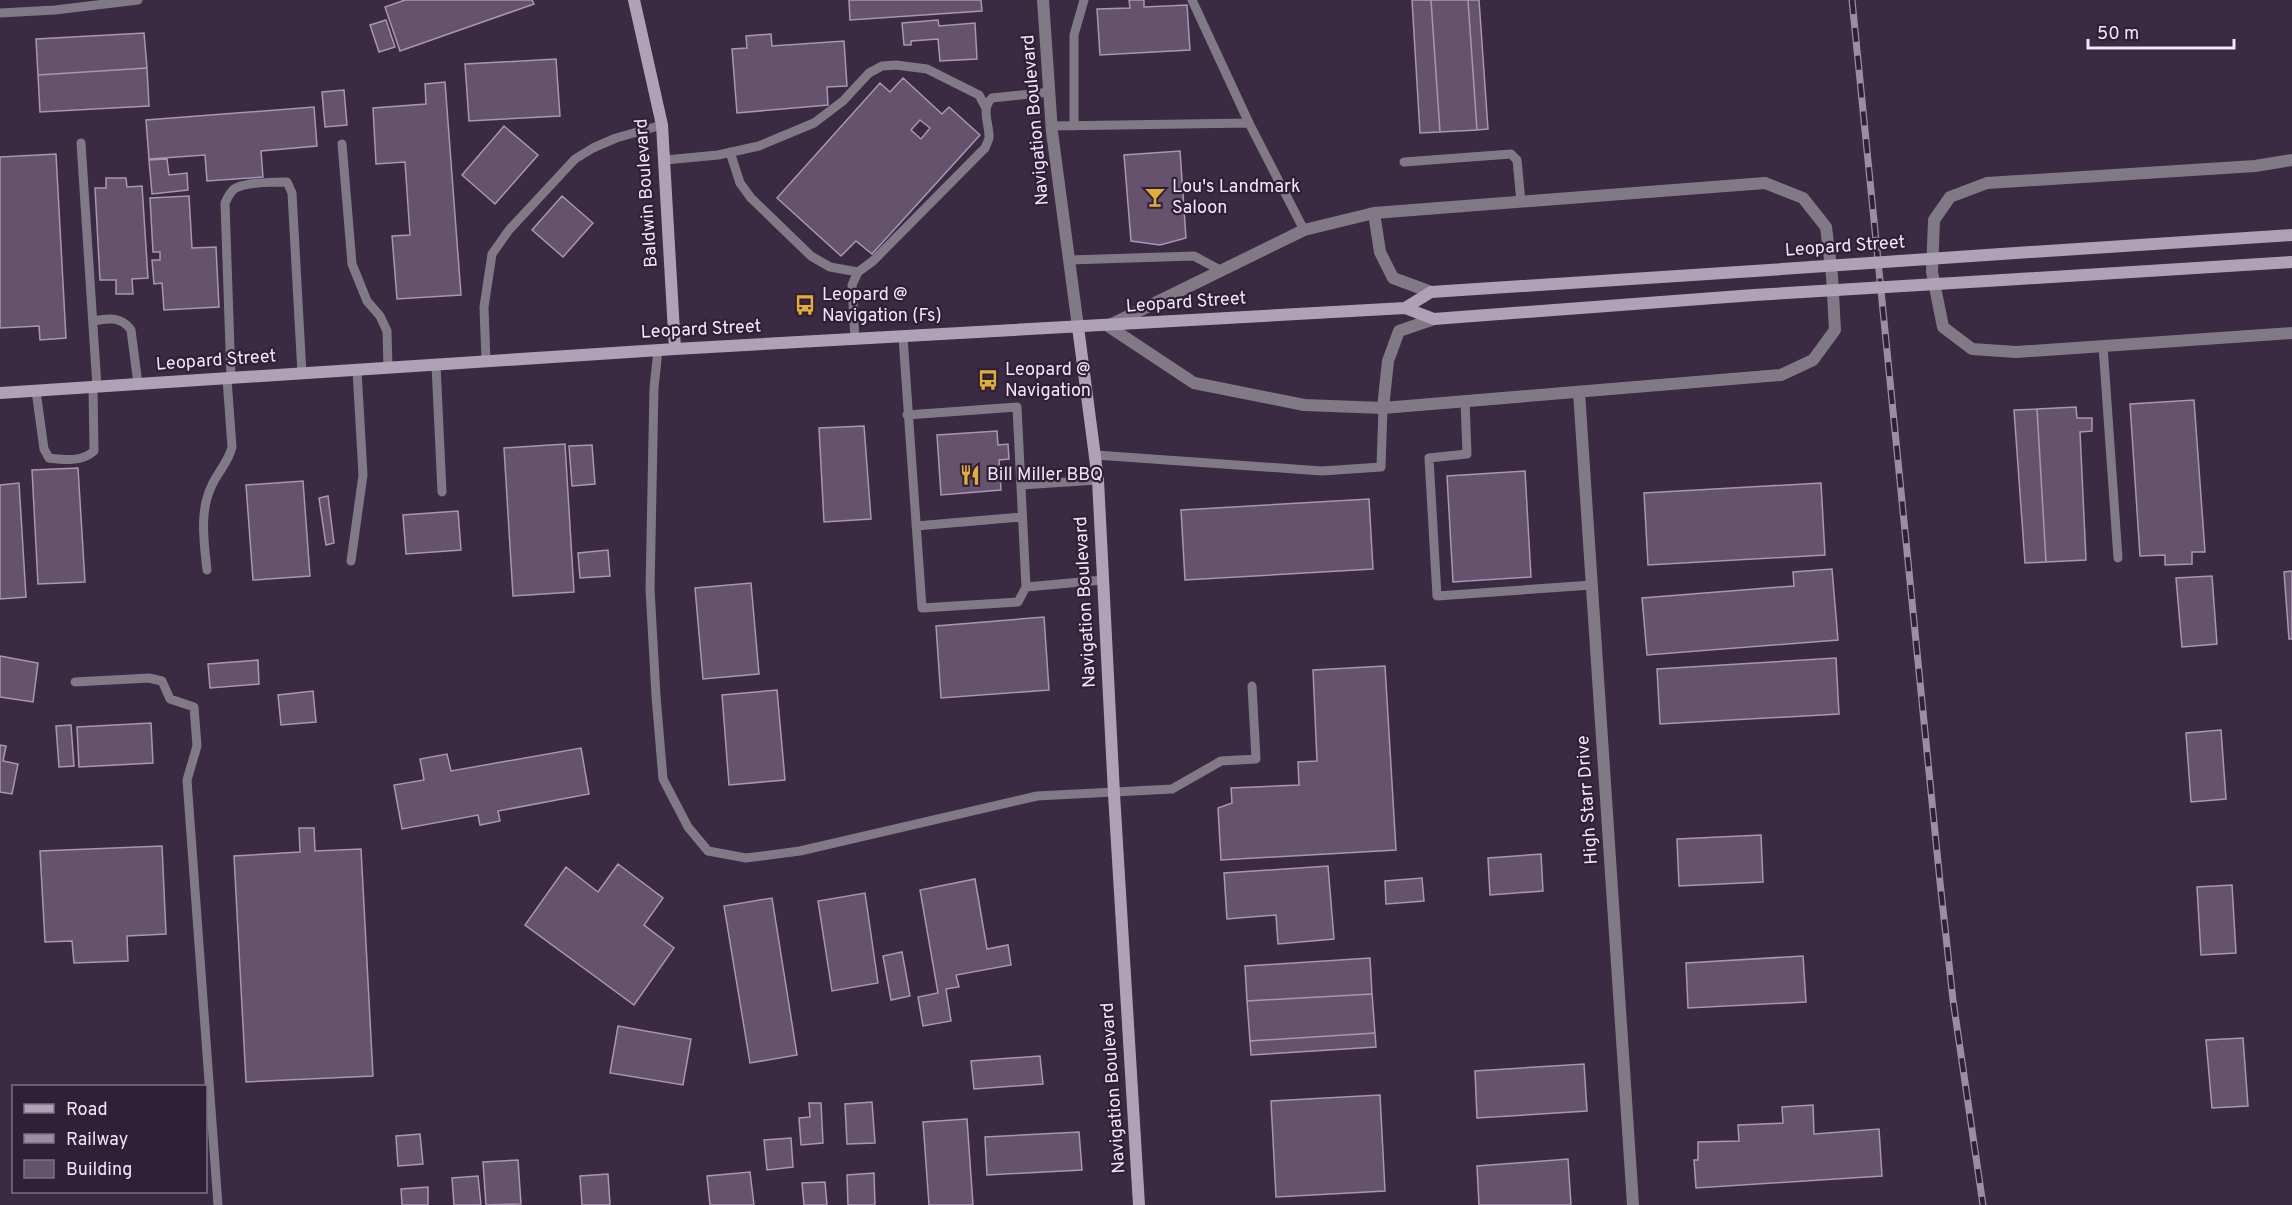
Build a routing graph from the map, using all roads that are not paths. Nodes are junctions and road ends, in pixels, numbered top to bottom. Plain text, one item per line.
1 (138, 0) edge
2 (634, 0) edge
3 (1043, 0) edge
4 (1084, 0) edge
5 (1192, 0) edge
6 (0, 13) edge
7 (1050, 92) junction
8 (986, 108) junction
9 (1249, 123) junction
10 (662, 125) junction
11 (1052, 126) junction
12 (1074, 126) junction
13 (81, 143) dead end
14 (342, 144) dead end
15 (730, 152) junction
16 (665, 160) junction
17 (2292, 160) edge
18 (1404, 162) dead end
19 (1521, 202) junction
20 (1374, 213) junction
21 (1305, 230) junction
22 (2292, 235) edge
23 (1069, 260) junction
24 (2292, 262) edge
25 (1220, 270) junction
26 (858, 273) junction
27 (1431, 292) junction
28 (1405, 308) junction
29 (1434, 319) junction
30 (93, 321) junction
31 (1108, 326) junction
32 (1078, 327) junction
33 (2292, 333) edge
34 (903, 337) junction
35 (855, 339) junction
36 (2103, 346) junction
37 (675, 349) junction
38 (658, 350) junction
39 (486, 361) junction
40 (436, 365) junction
41 (388, 368) junction
42 (357, 370) junction
43 (302, 374) junction
44 (229, 378) junction
45 (138, 384) junction
46 (95, 387) junction
47 (36, 391) junction
48 (1580, 392) junction
49 (0, 393) edge
50 (1465, 400) junction
51 (1383, 408) junction
52 (907, 415) junction
53 (1096, 454) junction
54 (1098, 480) junction
55 (1021, 485) junction
56 (442, 492) dead end
57 (1022, 517) junction
58 (916, 526) junction
59 (2118, 558) dead end
60 (351, 561) dead end
61 (207, 570) dead end
62 (1103, 580) junction
63 (1592, 585) junction
64 (1026, 587) junction
65 (75, 682) dead end
66 (1252, 686) dead end
67 (1114, 794) junction
68 (219, 1205) edge
69 (1139, 1205) edge
70 (1633, 1205) edge

1 - 6 lane
2 - 10 main road, Baldwin Boulevard
3 - 7 street, Navigation Boulevard
4 - 12 lane
5 - 9 lane
7 - 8 lane
7 - 11 street, Navigation Boulevard
8 - 15 lane
8 - 26 lane
9 - 12 lane
9 - 21 lane
10 - 16 main road, Baldwin Boulevard
10 - 39 lane
11 - 12 lane
11 - 23 street, Navigation Boulevard
13 - 30 lane
14 - 41 lane
15 - 16 lane
15 - 26 lane
16 - 37 main road, Baldwin Boulevard
17 - 36 street
18 - 19 lane
19 - 20 street
19 - 48 street
20 - 21 street
20 - 27 street
21 - 25 street
22 - 27 main road, Leopard Street, bridge
23 - 25 lane
23 - 32 street, Navigation Boulevard
24 - 29 main road, Leopard Street, bridge
25 - 31 street
26 - 35 lane
27 - 28 main road, Leopard Street
28 - 29 main road, Leopard Street
28 - 31 main road, Leopard Street
29 - 51 street
30 - 45 lane
30 - 46 lane
31 - 32 main road, Leopard Street
31 - 51 street
32 - 34 main road, Leopard Street
32 - 53 main road, Navigation Boulevard
33 - 36 street
34 - 35 main road, Leopard Street
34 - 52 lane
35 - 37 main road, Leopard Street
36 - 59 lane
37 - 38 main road, Leopard Street
38 - 39 main road, Leopard Street
38 - 67 lane
39 - 40 main road, Leopard Street
40 - 41 main road, Leopard Street
40 - 56 lane
41 - 42 main road, Leopard Street
42 - 43 main road, Leopard Street
42 - 60 lane
43 - 44 main road, Leopard Street
43 - 44 lane
44 - 45 main road, Leopard Street
44 - 61 lane
45 - 46 main road, Leopard Street
46 - 47 main road, Leopard Street
46 - 47 lane
47 - 49 main road, Leopard Street
48 - 50 street
48 - 63 street, High Starr Drive
50 - 51 street
50 - 63 lane
51 - 53 lane
52 - 55 lane
52 - 58 lane
53 - 54 main road, Navigation Boulevard
54 - 55 lane
54 - 62 main road, Navigation Boulevard
55 - 57 lane
57 - 58 lane
57 - 64 lane
58 - 64 lane
62 - 64 lane
62 - 67 main road, Navigation Boulevard
63 - 70 street, High Starr Drive
65 - 68 lane
66 - 67 lane
67 - 69 main road, Navigation Boulevard

